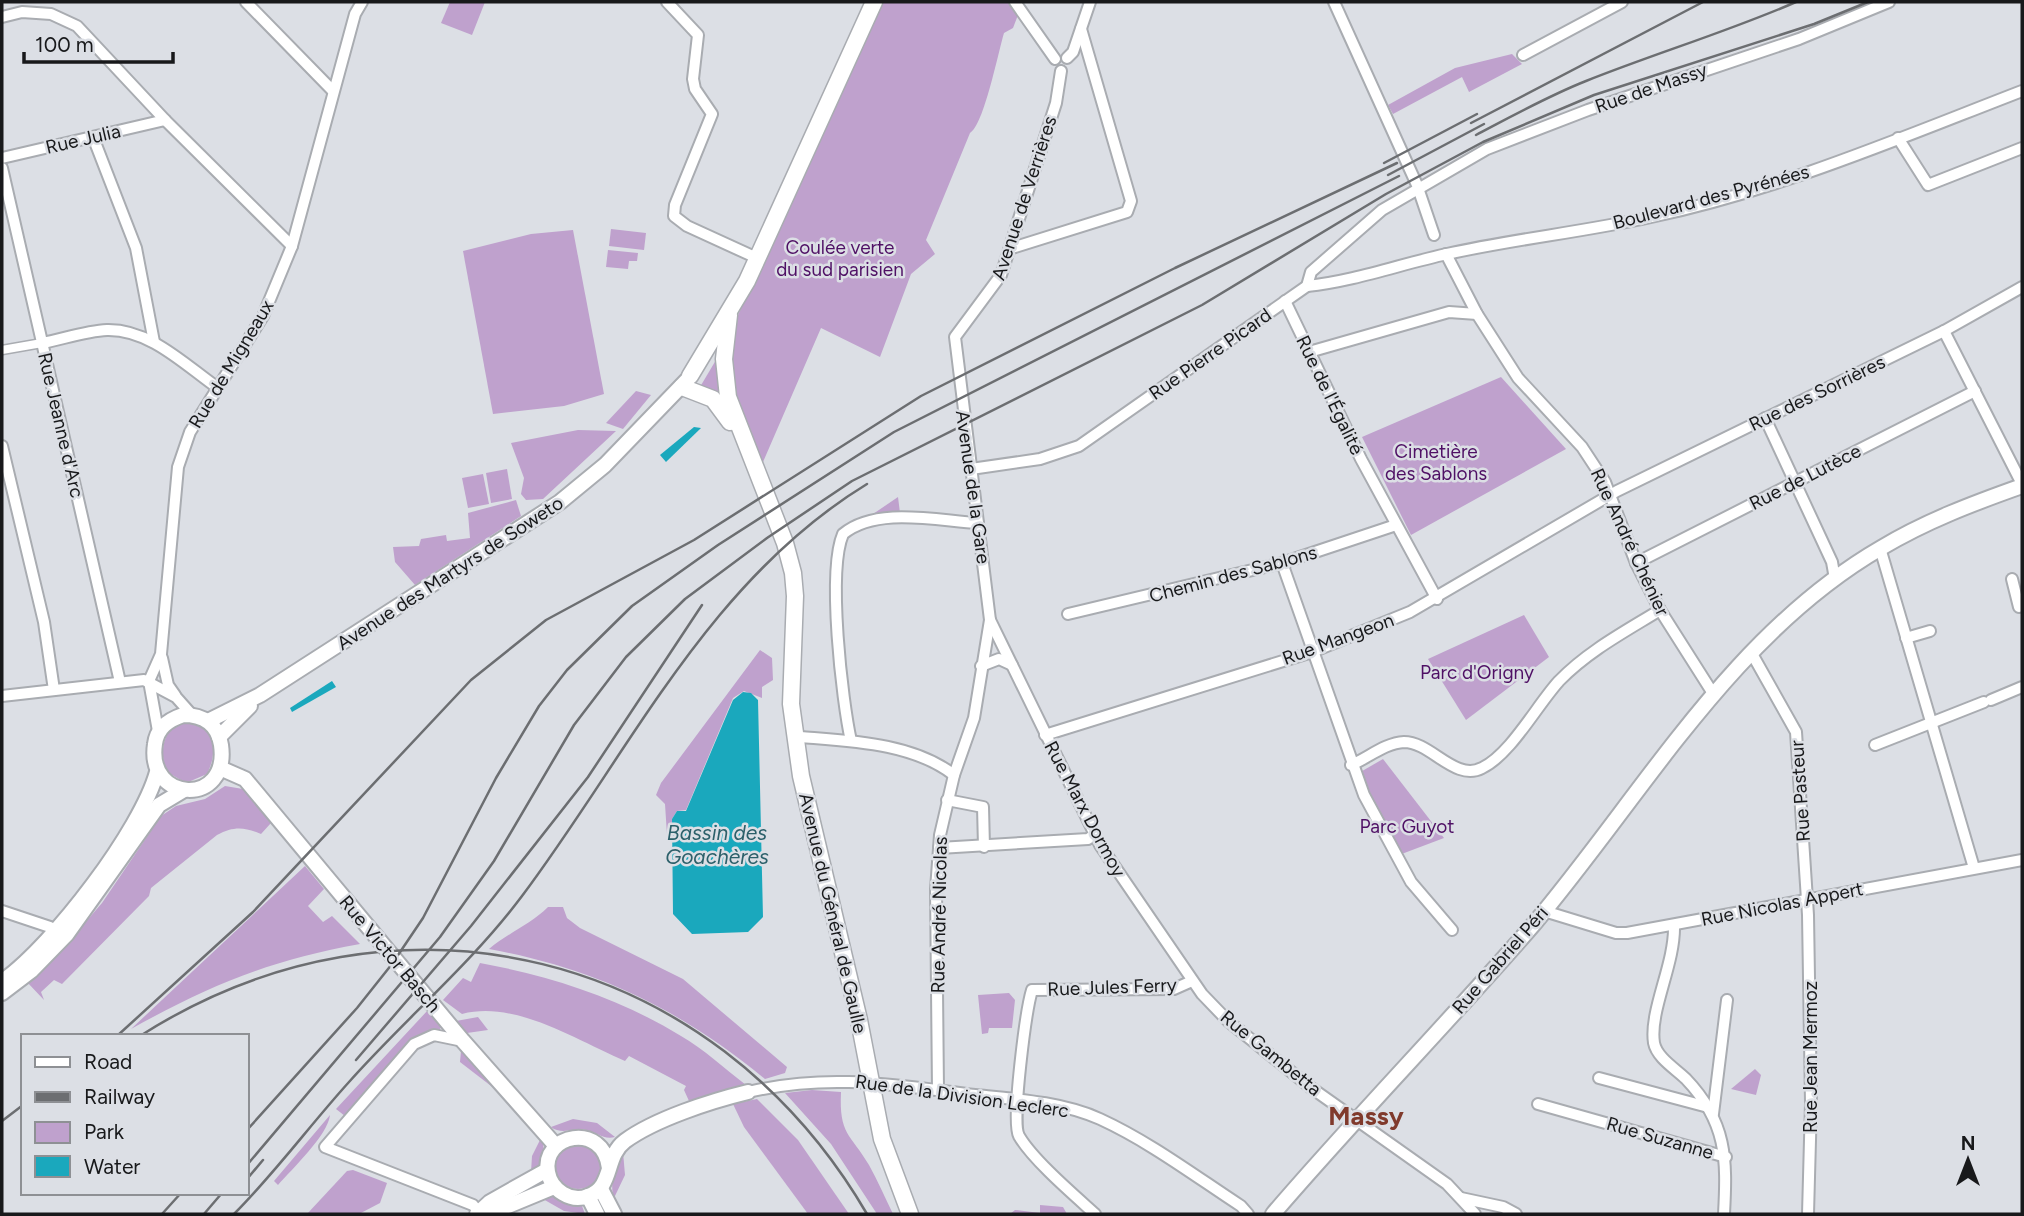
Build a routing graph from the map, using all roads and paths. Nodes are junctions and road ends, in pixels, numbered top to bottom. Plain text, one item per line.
1 (246, 2) edge
2 (362, 2) edge
3 (667, 2) edge
4 (874, 2) edge
5 (1015, 2) edge
6 (1090, 2) edge
7 (1334, 2) edge
8 (1622, 2) edge
9 (1889, 2) edge
10 (2, 17) edge
11 (1081, 29) junction
12 (1523, 55) dead end
13 (1061, 58) junction
14 (333, 91) junction
15 (2022, 91) edge
16 (165, 120) junction
17 (93, 137) junction
18 (1898, 138) junction
19 (2022, 148) edge
20 (2, 158) edge
21 (2, 168) edge
22 (1418, 187) junction
23 (1434, 235) dead end
24 (292, 246) junction
25 (1012, 248) junction
26 (1446, 254) junction
27 (757, 258) junction
28 (1307, 286) junction
29 (2022, 287) edge
30 (1285, 301) junction
31 (1477, 314) junction
32 (729, 315) junction
33 (1944, 331) junction
34 (154, 342) junction
35 (42, 343) junction
36 (2, 350) edge
37 (1309, 352) junction
38 (955, 354) joint
39 (686, 382) junction
40 (218, 388) junction
41 (1975, 391) junction
42 (1765, 418) junction
43 (2, 446) edge
44 (971, 469) junction
45 (1796, 482) junction
46 (2022, 485) edge
47 (1610, 496) junction
48 (978, 523) junction
49 (1396, 525) junction
50 (1880, 548) junction
51 (1282, 563) junction
52 (1636, 563) junction
53 (1835, 579) junction
54 (2012, 579) dead end
55 (2019, 593) edge
56 (1437, 599) junction
57 (792, 606) junction
58 (2019, 607) dead end
59 (1660, 610) junction
60 (1068, 614) dead end
61 (990, 620) junction
62 (1930, 631) dead end
63 (1906, 638) junction
64 (1312, 652) junction
65 (1751, 652) junction
66 (161, 654) junction
67 (981, 666) junction
68 (1012, 666) junction
69 (149, 681) junction
70 (120, 682) junction
71 (2022, 687) edge
72 (54, 690) junction
73 (260, 695) junction
74 (1714, 695) junction
75 (2, 696) edge
76 (176, 697) junction
77 (155, 702) junction
78 (191, 715) junction
79 (208, 721) junction
80 (1933, 722) junction
81 (158, 731) junction
82 (1045, 735) junction
83 (219, 737) junction
84 (801, 737) dead end
85 (851, 741) junction
86 (1875, 745) dead end
87 (1351, 765) junction
88 (220, 768) junction
89 (157, 772) junction
90 (954, 775) junction
91 (184, 790) junction
92 (947, 800) junction
93 (1094, 834) junction
94 (984, 847) junction
95 (939, 848) junction
96 (2022, 860) edge
97 (1974, 868) junction
98 (1807, 899) junction
99 (2, 911) edge
100 (1544, 911) junction
101 (1674, 926) junction
102 (1452, 930) dead end
103 (57, 933) junction
104 (2, 981) edge
105 (1192, 981) junction
106 (2, 993) edge
107 (1727, 1000) dead end
108 (463, 1041) junction
109 (1599, 1078) dead end
110 (871, 1081) junction
111 (938, 1090) junction
112 (748, 1092) joint
113 (1018, 1100) junction
114 (1538, 1104) dead end
115 (1710, 1110) junction
116 (1356, 1119) junction
117 (590, 1139) junction
118 (625, 1141) junction
119 (556, 1146) junction
120 (1726, 1157) junction
121 (609, 1168) junction
122 (547, 1170) junction
123 (554, 1187) junction
124 (595, 1193) junction
125 (1461, 1198) junction
126 (1243, 1211) edge
127 (480, 1213) edge
128 (597, 1214) edge
129 (614, 1214) edge
130 (910, 1214) edge
131 (1095, 1214) edge
132 (1273, 1214) edge
133 (1475, 1214) edge
134 (1516, 1214) edge
135 (1724, 1214) edge
136 (1808, 1214) edge

1 - 14 street
2 - 14 street, Rue de Migneaux
3 - 27 street
4 - 27 main road, Avenue des Martyrs de Soweto
5 - 13 street
6 - 11 street
7 - 22 street
8 - 12 street
9 - 22 street, Rue de Massy
10 - 16 street
11 - 13 street
11 - 25 street
13 - 25 street, Avenue de Verrières
14 - 24 street, Rue de Migneaux
15 - 18 street, Boulevard des Pyrénées
16 - 17 street, Rue Julia
16 - 24 street
17 - 20 street, Rue Julia
17 - 34 street
18 - 19 street
18 - 26 street, Boulevard des Pyrénées
21 - 35 street, Rue Jeanne d'Arc
22 - 23 street
22 - 28 street, Rue Pierre Picard
24 - 40 street, Rue de Migneaux
25 - 38 street, Avenue de Verrières
26 - 28 street, Boulevard des Pyrénées
26 - 31 street, Rue André Chénier
27 - 32 main road, Avenue des Martyrs de Soweto
28 - 30 street, Rue Pierre Picard
29 - 33 street, Rue des Sorrières
30 - 37 street, Rue de l'Égalité
30 - 44 street, Rue Pierre Picard
31 - 37 street
31 - 47 street, Rue André Chénier
32 - 39 main road, Avenue des Martyrs de Soweto
32 - 57 main road, Avenue du Général de Gaulle
33 - 41 street
33 - 42 street, Rue des Sorrières
34 - 35 street
34 - 40 street
35 - 36 street
35 - 70 street, Rue Jeanne d'Arc
37 - 49 street, Rue de l'Égalité
38 - 44 street, Avenue de la Gare
39 - 57 main road, Avenue du Général de Gaulle
39 - 73 street, Avenue des Martyrs de Soweto
40 - 66 street, Rue de Migneaux
41 - 45 street, Rue de Lutèce
41 - 46 street
42 - 45 street
42 - 47 street, Rue des Sorrières
43 - 72 street
44 - 48 street, Avenue de la Gare
45 - 52 street, Rue de Lutèce
45 - 53 street
46 - 50 street, Rue Gabriel Péri
47 - 52 street, Rue André Chénier
47 - 56 street, Rue Mangeon
48 - 61 street, Avenue de la Gare
48 - 85 street
49 - 51 street, Chemin des Sablons
49 - 56 street, Rue de l'Égalité
50 - 53 street, Rue Gabriel Péri
50 - 63 street
51 - 60 street, Chemin des Sablons
51 - 64 street
52 - 59 street, Rue André Chénier
53 - 65 street, Rue Gabriel Péri
54 - 55 street
55 - 58 street
56 - 64 street, Rue Mangeon
57 - 110 main road, Avenue du Général de Gaulle
59 - 74 street, Rue André Chénier
59 - 87 street
61 - 67 street, Rue André Nicolas
61 - 68 street, Rue Marx Dormoy
62 - 63 street
63 - 80 street
64 - 82 street, Rue Mangeon
64 - 87 street
65 - 74 street, Rue Gabriel Péri
65 - 98 street, Rue Pasteur
66 - 69 street, Rue de Migneaux
66 - 76 street, Rue de Migneaux
67 - 68 street
67 - 90 street, Rue André Nicolas
68 - 82 street, Rue Marx Dormoy
69 - 70 street
69 - 76 street
69 - 77 street
70 - 72 street
70 - 77 street
71 - 80 street
72 - 75 street
73 - 79 street, Avenue des Martyrs de Soweto
73 - 83 street, Avenue des Martyrs de Soweto
74 - 100 street, Rue Gabriel Péri
76 - 78 street
77 - 81 street
78 - 79 street
78 - 81 street
79 - 83 street
80 - 86 street
80 - 97 street
81 - 89 street
82 - 93 street, Rue Marx Dormoy
83 - 88 street
84 - 85 street
85 - 90 street
87 - 102 street
88 - 91 street
88 - 108 street, Rue Victor Basch
89 - 91 street
89 - 103 street
90 - 92 street, Rue André Nicolas
91 - 103 street
92 - 94 street
92 - 95 street, Rue André Nicolas
93 - 94 street
93 - 105 street, Rue Marx Dormoy
94 - 95 street
95 - 111 street, Rue André Nicolas
96 - 97 street, Rue Nicolas Appert
97 - 98 street, Rue Nicolas Appert
98 - 101 street, Rue Nicolas Appert
98 - 136 street, Rue Jean Mermoz
99 - 103 street
100 - 101 street, Rue Nicolas Appert
100 - 116 street, Rue Gabriel Péri
101 - 115 street
103 - 104 street
103 - 106 street
105 - 113 street, Rue Jules Ferry
105 - 116 street, Rue Gambetta
107 - 115 street
108 - 119 street, Rue Victor Basch
108 - 127 street
109 - 115 street
110 - 111 street, Rue de la Division Leclerc
110 - 112 street, Rue de la Division Leclerc
110 - 130 main road, Avenue du Général de Gaulle
111 - 113 street, Rue de la Division Leclerc
112 - 118 street, Rue de la Division Leclerc
113 - 126 street, Rue de la Division Leclerc
113 - 131 street
114 - 120 street, Rue Suzanne
115 - 120 street
116 - 125 street, Rue Gambetta
116 - 132 street, Rue Gabriel Péri
117 - 118 street, Rue de la Division Leclerc
117 - 119 street
117 - 121 street
118 - 121 street
119 - 122 street
120 - 135 street, Rue Suzanne
121 - 124 street
122 - 123 street
122 - 127 street
123 - 124 street
123 - 127 street
124 - 128 street
124 - 129 street
125 - 133 street
125 - 134 street

